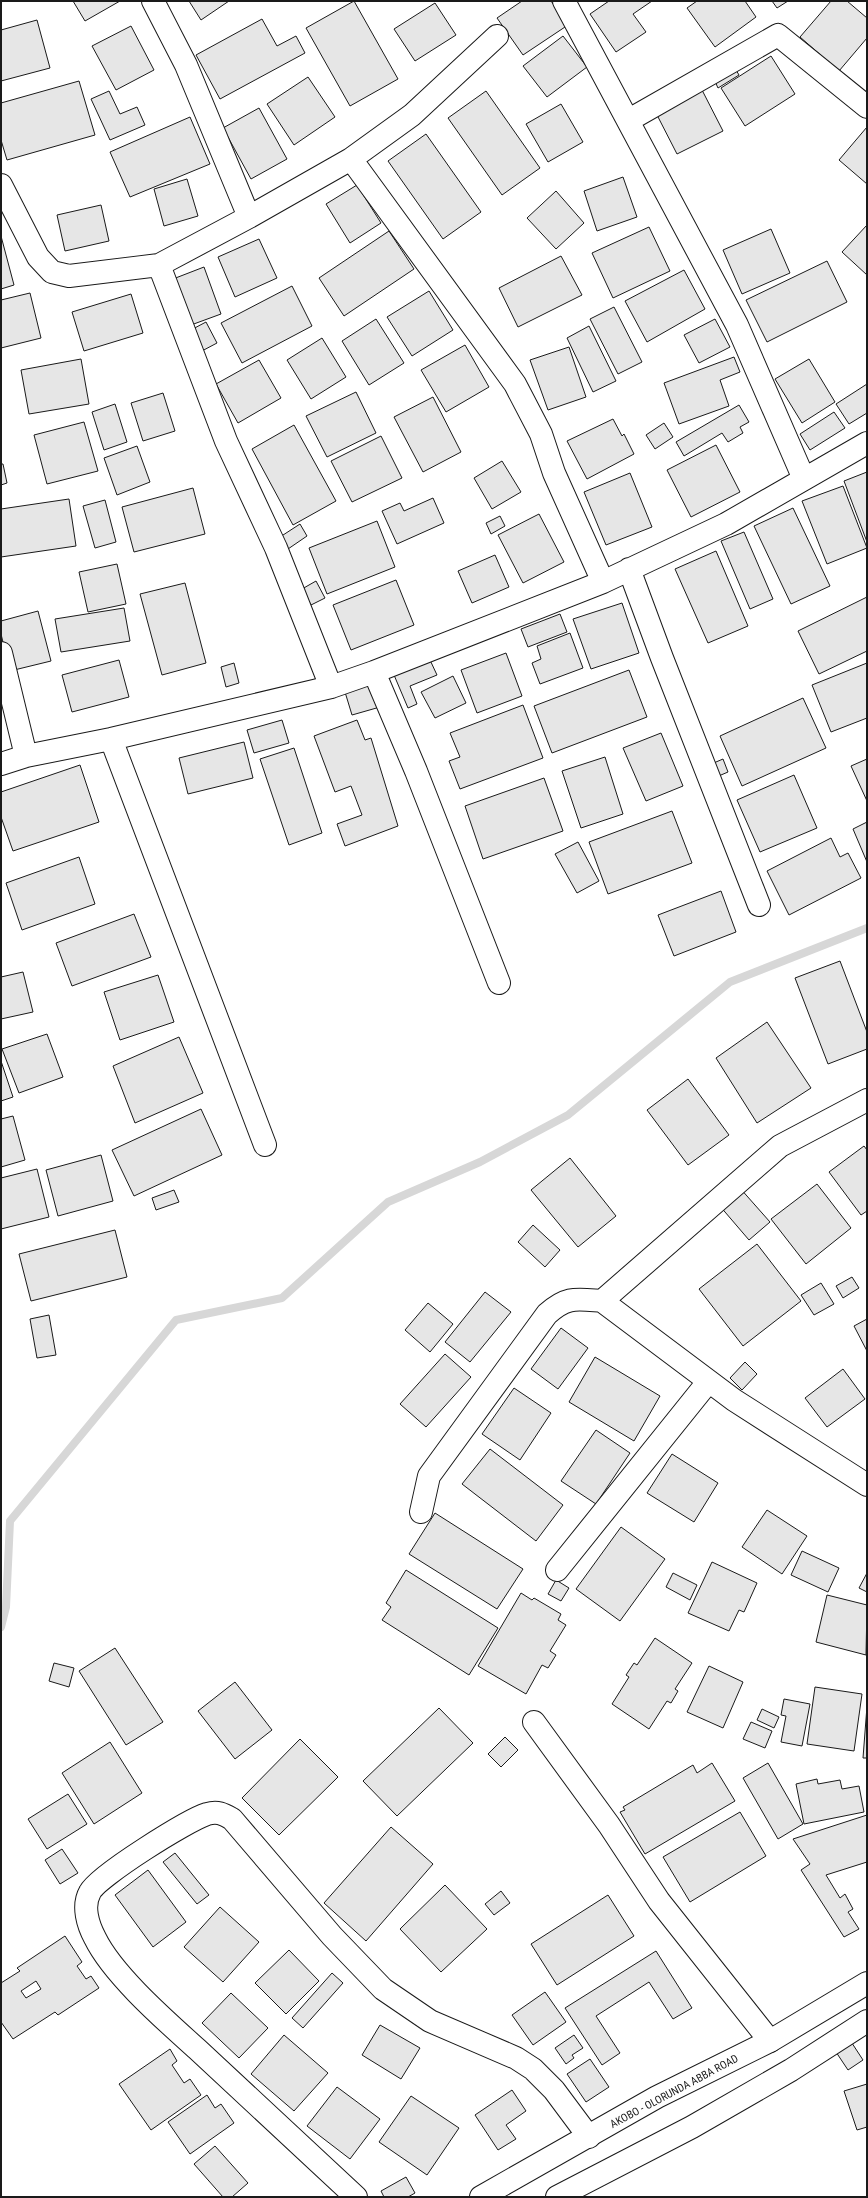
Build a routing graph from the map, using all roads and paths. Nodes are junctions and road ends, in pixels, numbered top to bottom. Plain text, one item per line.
1 (153, 1) edge
2 (564, 1) edge
3 (497, 36) dead end
4 (867, 107) edge
5 (629, 120) junction
6 (350, 159) junction
7 (1, 185) edge
8 (249, 217) junction
9 (159, 265) junction
10 (867, 444) edge
11 (804, 479) junction
12 (629, 569) junction
13 (603, 582) junction
14 (1, 653) edge
15 (374, 672) junction
16 (331, 687) junction
17 (111, 739) junction
18 (26, 756) junction
19 (1, 764) edge
20 (759, 904) dead end
21 (499, 983) dead end
22 (867, 1100) edge
23 (265, 1145) dead end
24 (602, 1301) junction
25 (708, 1382) junction
26 (867, 1485) edge
27 (421, 1512) dead end
28 (557, 1570) dead end
29 (534, 1722) dead end
30 (867, 1983) edge
31 (867, 2021) edge
32 (770, 2041) junction
33 (589, 2137) junction
34 (356, 2197) edge
35 (481, 2197) edge
36 (557, 2197) edge

1 - 8 street
2 - 5 street
3 - 6 street
4 - 5 street
5 - 11 street
6 - 8 street
6 - 13 street
7 - 9 street
8 - 9 street
9 - 16 street
10 - 11 street
11 - 12 street
12 - 13 street
12 - 20 street
13 - 15 street
14 - 18 street
15 - 16 street
15 - 21 street
16 - 17 street
17 - 18 street
17 - 23 street
18 - 19 street
22 - 24 street
24 - 25 street
24 - 27 street
25 - 26 street
25 - 28 street
29 - 32 street
30 - 32 street, AKOBO - OLORUNDA ABBA ROAD
31 - 36 street
32 - 33 street, AKOBO - OLORUNDA ABBA ROAD
33 - 34 street
33 - 35 street, AKOBO - OLORUNDA ABBA ROAD

